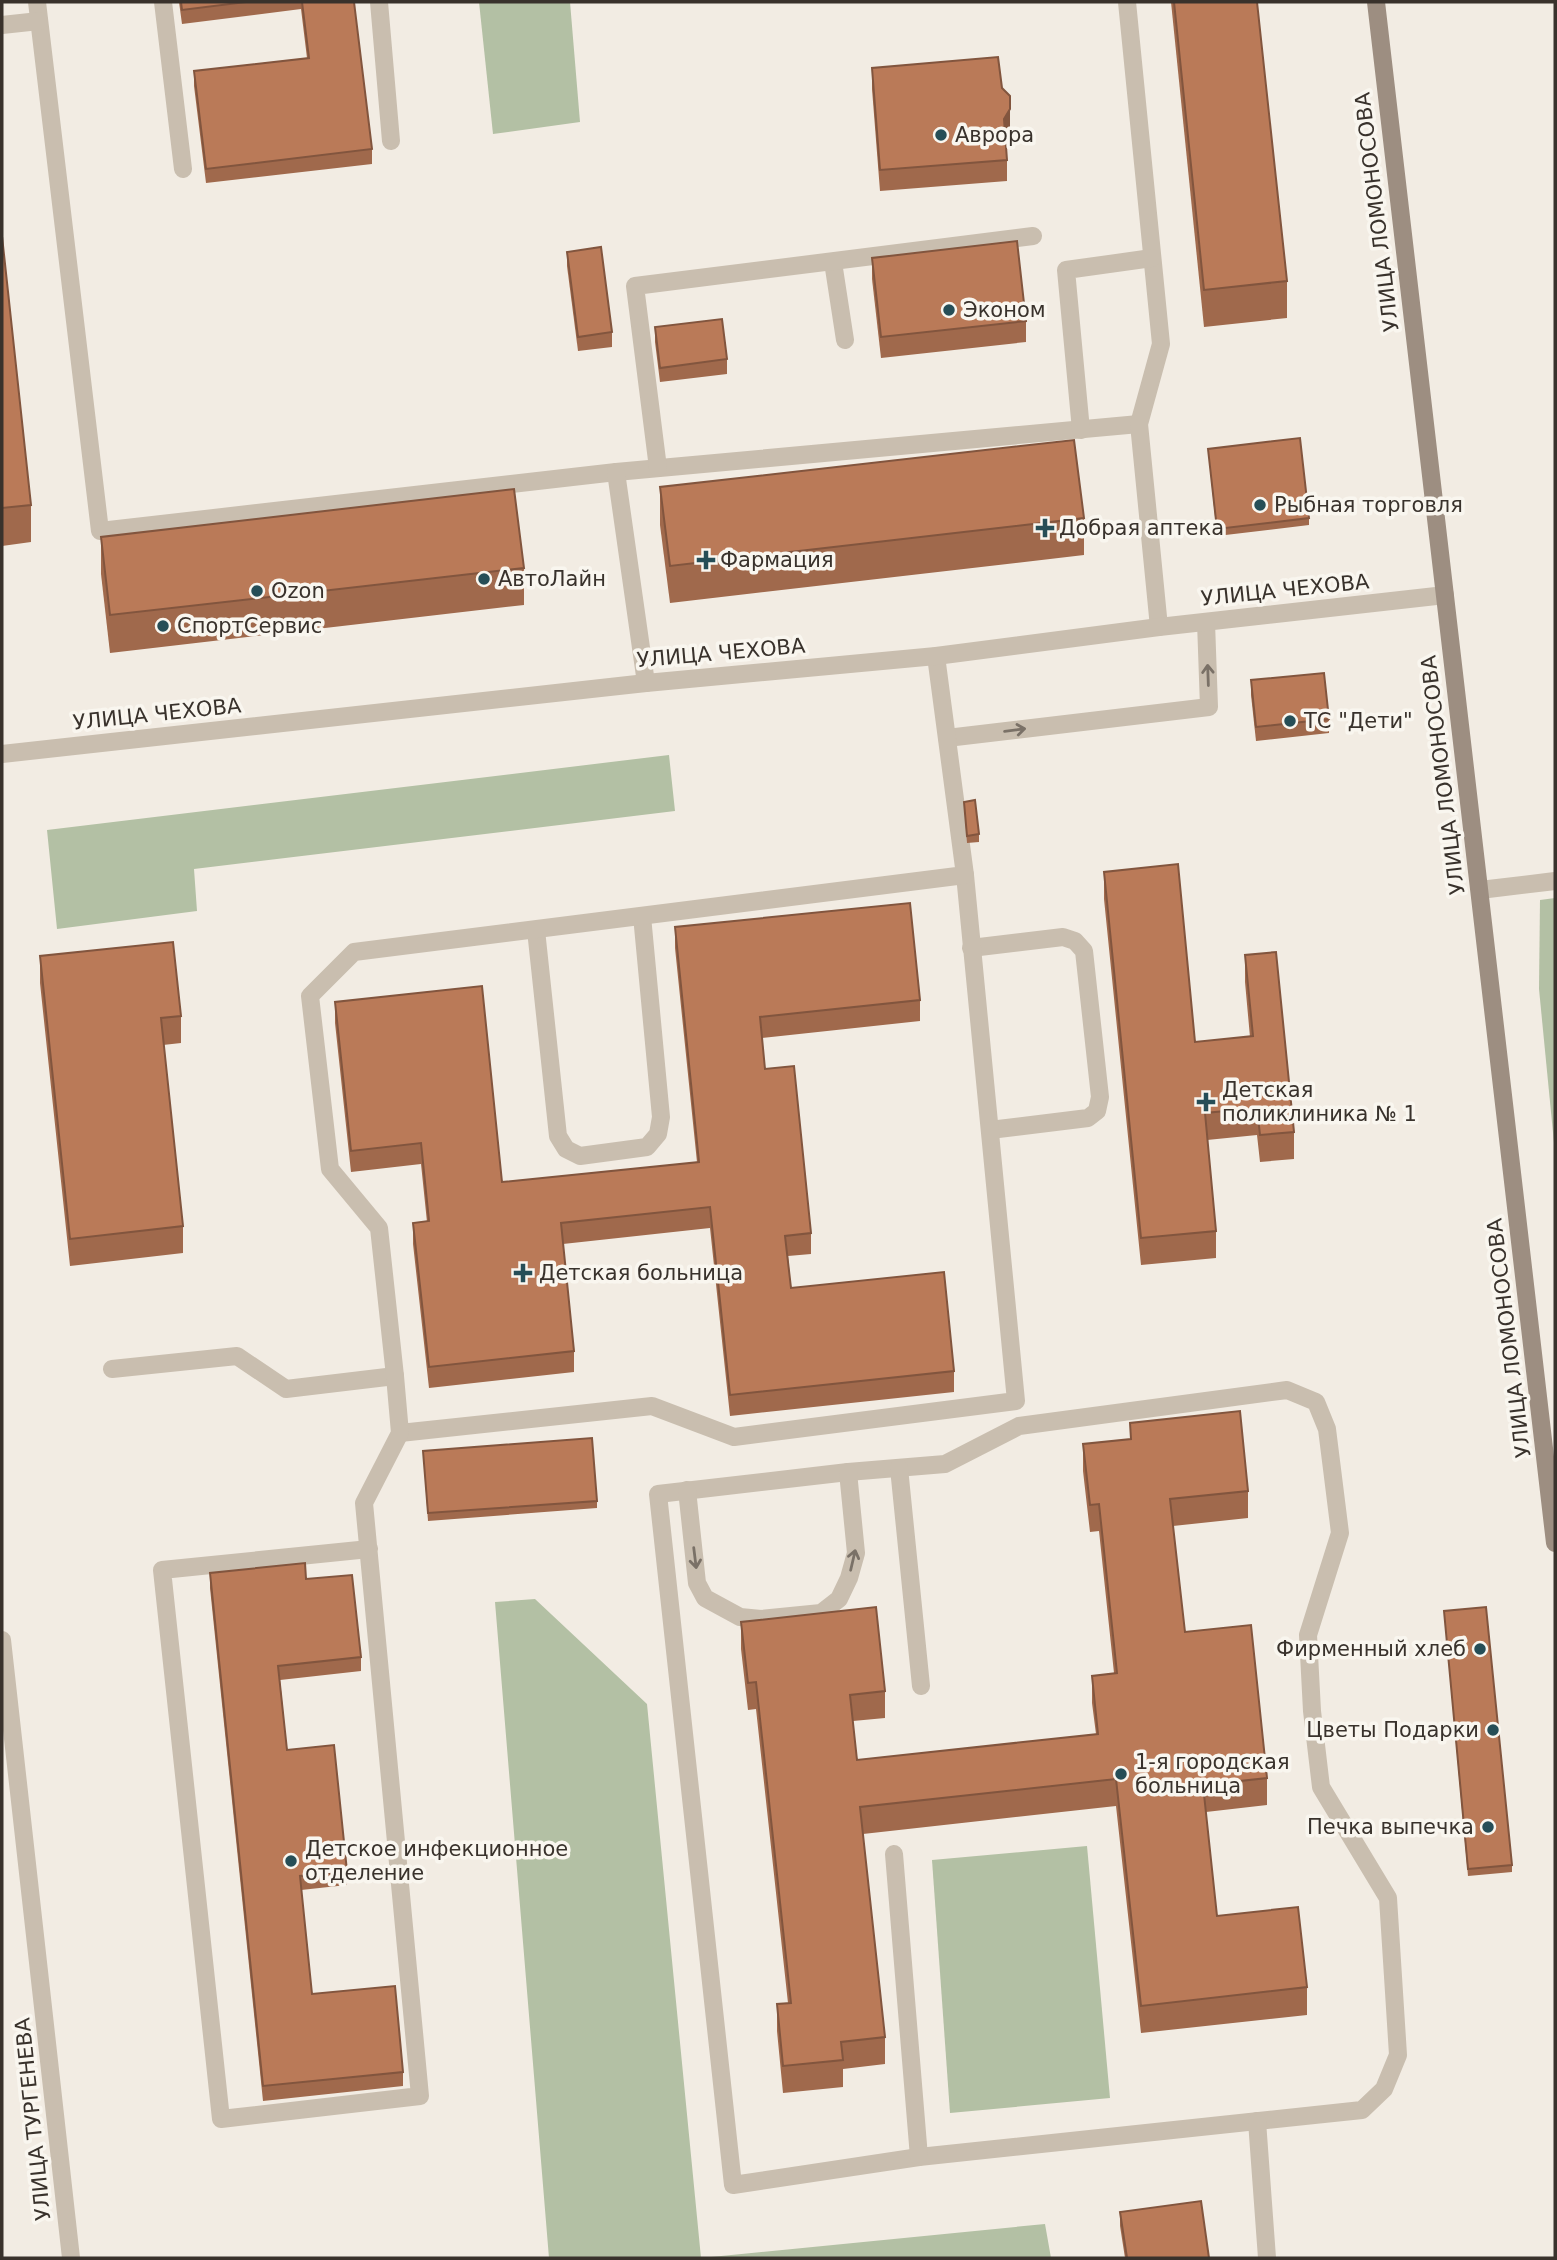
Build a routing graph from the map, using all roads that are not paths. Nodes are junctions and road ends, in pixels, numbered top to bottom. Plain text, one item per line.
1 (37, 2) edge
2 (163, 2) edge
3 (379, 2) edge
4 (1127, 2) edge
5 (1376, 2) edge
6 (39, 21) junction
7 (2, 25) edge
8 (391, 141) dead end
9 (183, 169) dead end
10 (1033, 236) dead end
11 (1152, 258) junction
12 (833, 262) junction
13 (845, 340) dead end
14 (1139, 424) junction
15 (1082, 430) junction
16 (658, 468) junction
17 (616, 472) junction
18 (1445, 596) junction
19 (1206, 622) junction
20 (1159, 627) junction
21 (936, 656) junction
22 (646, 683) junction
23 (947, 737) junction
24 (2, 754) edge
25 (965, 876) junction
26 (1555, 881) edge
27 (1480, 890) junction
28 (642, 916) junction
29 (536, 930) junction
30 (971, 948) junction
31 (990, 1130) junction
32 (112, 1369) dead end
33 (395, 1376) junction
34 (400, 1433) junction
35 (1551, 1457) edge
36 (899, 1468) junction
37 (848, 1472) junction
38 (687, 1490) junction
39 (1555, 1544) edge
40 (369, 1549) junction
41 (2, 1640) edge
42 (921, 1686) dead end
43 (894, 1854) dead end
44 (1257, 2121) junction
45 (919, 2157) junction
46 (71, 2258) edge
47 (1267, 2258) edge

1 - 6 street
2 - 9 street
3 - 8 street
4 - 11 street
5 - 18 main road, УЛИЦА ЛОМОНОСОВА
6 - 7 street
6 - 17 street
10 - 12 street
11 - 14 street
11 - 15 street
12 - 13 street
12 - 16 street
14 - 15 street
14 - 20 street
15 - 16 street
16 - 17 street
17 - 22 street
18 - 19 street, УЛИЦА ЧЕХОВА
18 - 27 main road, УЛИЦА ЛОМОНОСОВА
19 - 20 street, УЛИЦА ЧЕХОВА
23 -> 19 street
20 - 21 street, УЛИЦА ЧЕХОВА
21 - 22 street, УЛИЦА ЧЕХОВА
21 - 23 street
22 - 24 street, УЛИЦА ЧЕХОВА
23 - 25 street
25 - 28 street
25 - 30 street
26 - 27 street
27 - 35 main road, УЛИЦА ЛОМОНОСОВА
28 - 29 street
28 - 29 street
29 - 33 street
30 - 31 street
30 - 31 street
31 - 34 street
32 - 33 street
33 - 34 street
34 - 40 street
35 - 39 main road, УЛИЦА ЛОМОНОСОВА
36 - 37 street
36 - 42 street
36 - 44 street
37 - 38 street
38 -> 37 street
38 - 45 street
40 - 40 street
41 - 46 street, УЛИЦА ТУРГЕНЕВА
43 - 45 street
44 - 45 street
44 - 47 street

